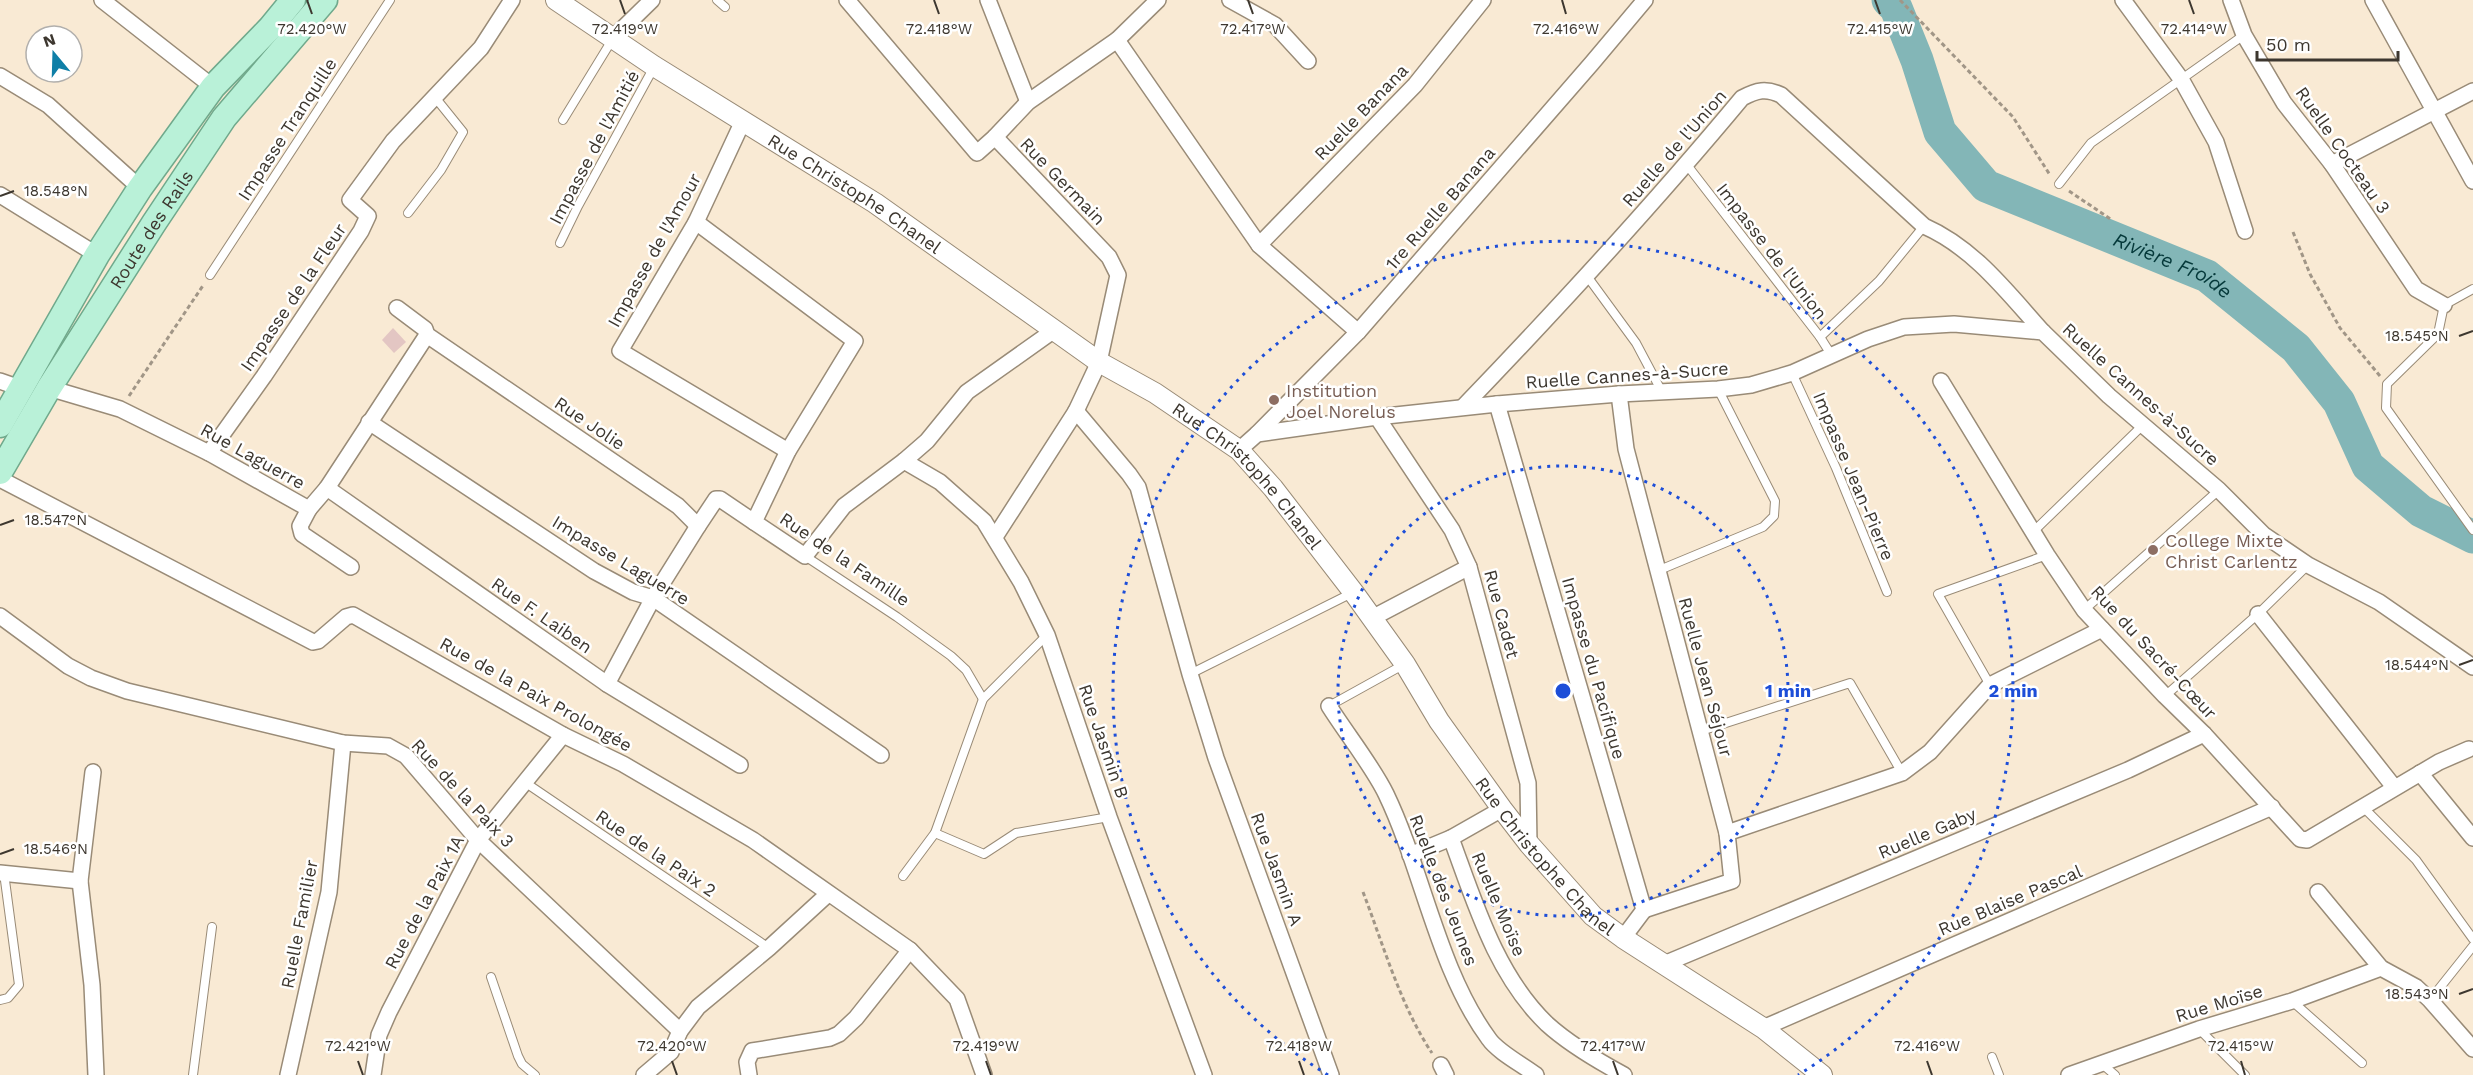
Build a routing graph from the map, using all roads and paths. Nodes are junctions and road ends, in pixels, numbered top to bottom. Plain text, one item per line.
1 (102, 0) edge
2 (293, 0) edge
3 (325, 0) edge
4 (390, 0) edge
5 (512, 0) edge
6 (556, 0) edge
7 (652, 0) edge
8 (717, 0) edge
9 (846, 0) edge
10 (988, 0) edge
11 (1158, 0) edge
12 (1230, 0) edge
13 (1483, 0) edge
14 (1645, 0) edge
15 (1900, 0) edge
16 (2124, 0) edge
17 (2231, 0) edge
18 (2373, 0) edge
19 (724, 7) dead end
20 (2244, 35) junction
21 (613, 38) junction
22 (1117, 40) junction
23 (1308, 61) dead end
24 (654, 66) junction
25 (0, 76) edge
26 (2181, 80) junction
27 (213, 87) junction
28 (2473, 91) edge
29 (434, 96) junction
30 (1028, 102) junction
31 (2434, 111) junction
32 (563, 120) dead end
33 (742, 121) junction
34 (995, 137) junction
35 (2332, 164) junction
36 (1686, 165) junction
37 (2473, 181) edge
38 (2059, 184) junction
39 (140, 188) junction
40 (0, 195) edge
41 (408, 213) dead end
42 (2112, 220) dead end
43 (696, 222) junction
44 (1924, 226) junction
45 (2245, 231) dead end
46 (2293, 232) dead end
47 (560, 243) dead end
48 (1259, 245) junction
49 (97, 255) junction
50 (210, 275) joint
51 (1587, 276) junction
52 (2473, 289) edge
53 (2444, 305) junction
54 (397, 308) dead end
55 (1053, 331) junction
56 (1358, 332) junction
57 (2043, 332) junction
58 (427, 335) junction
59 (1820, 337) junction
60 (1832, 356) junction
61 (1099, 362) junction
62 (1792, 373) junction
63 (1941, 381) dead end
64 (2387, 384) junction
65 (10, 385) edge
66 (49, 388) junction
67 (1718, 390) junction
68 (1662, 392) junction
69 (1619, 394) junction
70 (1497, 404) junction
71 (1463, 407) junction
72 (120, 409) junction
73 (1076, 411) junction
74 (1377, 417) junction
75 (369, 422) junction
76 (0, 425) edge
77 (2143, 425) junction
78 (1257, 434) junction
79 (1239, 450) junction
80 (788, 451) junction
81 (210, 453) junction
82 (904, 461) junction
83 (0, 472) edge
84 (0, 479) edge
85 (327, 489) junction
86 (2219, 490) junction
87 (309, 509) junction
88 (754, 522) junction
89 (698, 526) junction
90 (2473, 530) edge
91 (2034, 531) junction
92 (995, 537) junction
93 (2047, 555) junction
94 (805, 556) junction
95 (2308, 565) junction
96 (351, 567) dead end
97 (1469, 567) junction
98 (1657, 571) junction
99 (1887, 592) dead end
100 (1354, 593) junction
101 (653, 598) junction
102 (2085, 610) junction
103 (2258, 614) junction
104 (0, 616) edge
105 (1372, 618) junction
106 (2102, 629) junction
107 (1047, 635) junction
108 (1405, 664) junction
109 (2473, 667) edge
110 (1190, 674) junction
111 (607, 684) junction
112 (1990, 684) junction
113 (2165, 696) junction
114 (983, 699) junction
115 (1329, 706) joint
116 (1701, 730) junction
117 (2204, 734) junction
118 (563, 735) junction
119 (343, 743) junction
120 (2471, 750) edge
121 (881, 755) dead end
122 (740, 765) dead end
123 (93, 772) dead end
124 (1902, 773) junction
125 (2420, 773) junction
126 (526, 783) junction
127 (2394, 787) junction
128 (2362, 806) junction
129 (2272, 807) junction
130 (1502, 808) junction
131 (1110, 817) junction
132 (935, 833) junction
133 (1727, 833) junction
134 (1451, 838) junction
135 (2473, 838) edge
136 (478, 840) junction
137 (1529, 844) junction
138 (1410, 855) junction
139 (2, 873) edge
140 (903, 876) dead end
141 (80, 881) junction
142 (1363, 892) dead end
143 (2318, 892) dead end
144 (828, 894) junction
145 (1644, 910) junction
146 (212, 927) dead end
147 (1623, 938) junction
148 (2473, 939) edge
149 (2473, 946) edge
150 (769, 948) junction
151 (910, 950) junction
152 (1664, 964) junction
153 (2381, 968) junction
154 (491, 977) dead end
155 (0, 1000) edge
156 (2430, 1000) junction
157 (2292, 1001) junction
158 (1763, 1028) junction
159 (2199, 1029) junction
160 (680, 1031) junction
161 (2473, 1049) edge
162 (1992, 1057) dead end
163 (2100, 1062) junction
164 (2362, 1063) dead end
165 (1443, 1070) edge
166 (96, 1075) edge
167 (193, 1075) edge
168 (288, 1075) edge
169 (373, 1075) edge
170 (536, 1075) edge
171 (644, 1075) edge
172 (749, 1075) edge
173 (984, 1075) edge
174 (1204, 1075) edge
175 (1331, 1075) edge
176 (1536, 1075) edge
177 (1624, 1075) edge
178 (1822, 1075) edge
179 (1999, 1075) edge
180 (2069, 1075) edge
181 (2115, 1075) edge
182 (2245, 1075) edge

1 - 27 street
2 - 27 main road, Route des Rails
3 - 66 main road, Route des Rails
4 - 50 lane, Impasse Tranquille
5 - 29 street, Impasse de la Fleur
6 - 21 street, Rue Christophe Chanel
7 - 21 street
8 - 19 lane
9 - 34 street, Rue Germain
10 - 30 street
11 - 22 street
12 - 23 street
13 - 48 street, Ruelle Banana
14 - 56 street, 1re Ruelle Banana
15 - 38 path
16 - 26 street
17 - 20 street, Ruelle Cocteau 3
18 - 31 street
20 - 26 lane
20 - 35 street, Ruelle Cocteau 3
21 - 24 street, Rue Christophe Chanel
21 - 32 lane
22 - 30 street
22 - 48 street
24 - 33 street, Rue Christophe Chanel
24 - 47 lane, Impasse de l'Amitié
25 - 39 street
26 - 38 lane
26 - 45 street
27 - 39 main road, Route des Rails
28 - 31 street
29 - 41 lane
29 - 81 street, Impasse de la Fleur
30 - 34 street
31 - 35 street
31 - 37 street
33 - 43 street, Impasse de l'Amour
33 - 55 street, Rue Christophe Chanel
34 - 61 street, Rue Germain
35 - 53 street, Ruelle Cocteau 3
36 - 44 street, Ruelle de l'Union
36 - 51 street, Ruelle de l'Union
36 - 59 lane, Impasse de l'Union
38 - 42 path
39 - 49 main road, Route des Rails
40 - 49 street
43 - 80 street, Rue de la Famille
43 - 80 street, Impasse de l'Amour
44 - 57 street, Ruelle de l'Union
44 - 59 lane
46 - 64 path
48 - 56 street
49 - 65 main road, Route des Rails
50 - 72 path
51 - 68 lane
51 - 71 street, Ruelle de l'Union
52 - 53 lane
53 - 64 lane
54 - 58 street, Rue Jolie
55 - 61 street, Rue Christophe Chanel
55 - 82 street
56 - 78 street, 1re Ruelle Banana
57 - 60 street, Ruelle Cannes-à-Sucre
57 - 77 street, Ruelle Cannes-à-Sucre
58 - 75 street, Rue Laguerre
58 - 89 street, Rue Jolie
59 - 60 lane, Impasse de l'Union
60 - 62 street, Ruelle Cannes-à-Sucre
61 - 73 street, Rue Germain
61 - 79 street, Rue Christophe Chanel
62 - 67 street, Ruelle Cannes-à-Sucre
62 - 99 lane, Impasse Jean-Pierre
63 - 91 street, Rue du Sacré-Cœur
64 - 90 lane
65 - 76 main road, Route des Rails
66 - 72 street, Rue Laguerre
66 - 83 main road, Route des Rails
67 - 68 street, Ruelle Cannes-à-Sucre
67 - 98 lane
68 - 69 street, Ruelle Cannes-à-Sucre
69 - 70 street, Ruelle Cannes-à-Sucre
69 - 98 street, Ruelle Jean Séjour
70 - 71 street, Ruelle Cannes-à-Sucre
70 - 145 street, Impasse du Pacifique
71 - 74 street, Ruelle Cannes-à-Sucre
72 - 81 street, Rue Laguerre
73 - 92 street, Rue Germain
73 - 110 street, Rue Jasmin A
74 - 78 street, Ruelle Cannes-à-Sucre
74 - 97 street, Rue Cadet
75 - 85 street, Rue Laguerre
75 - 101 street, Impasse Laguerre
77 - 86 street, Ruelle Cannes-à-Sucre
77 - 91 lane
78 - 79 street
79 - 100 street, Rue Christophe Chanel
80 - 88 street, Rue de la Famille
81 - 87 street, Rue Laguerre
82 - 92 street, Rue Jasmin B
82 - 94 street
84 - 118 street, Rue de la Paix Prolongée
85 - 87 street, Rue Laguerre
85 - 111 street, Rue F. Laiben
86 - 95 street, Ruelle Cannes-à-Sucre
86 - 102 lane
87 - 96 street
88 - 89 street
88 - 94 street, Rue de la Famille
89 - 101 street
91 - 93 street, Rue du Sacré-Cœur
92 - 107 street, Rue Jasmin B
93 - 102 street, Rue du Sacré-Cœur
93 - 112 lane
94 - 114 lane, Rue de la Famille
95 - 103 lane
95 - 109 street, Ruelle Cannes-à-Sucre
97 - 105 street
97 - 137 street, Rue Cadet
98 - 116 street, Ruelle Jean Séjour
100 - 105 street, Rue Christophe Chanel
100 - 110 lane
101 - 111 street
101 - 121 street, Impasse Laguerre
102 - 106 street, Rue du Sacré-Cœur
103 - 113 lane
103 - 127 street
104 - 119 street, Rue de la Paix 3
105 - 108 street, Rue Christophe Chanel
106 - 112 street
106 - 113 street, Rue du Sacré-Cœur
107 - 114 lane
107 - 131 street, Rue Jasmin B
108 - 115 lane
108 - 130 street, Rue Christophe Chanel
110 - 175 street, Rue Jasmin A
111 - 122 street, Rue F. Laiben
112 - 124 street
113 - 117 street, Rue du Sacré-Cœur
114 - 132 lane
115 - 138 street, Ruelle des Jeunes
116 - 124 lane
116 - 133 street, Ruelle Jean Séjour
117 - 129 street, Rue du Sacré-Cœur
117 - 152 street, Ruelle Gaby
118 - 126 street, Rue de la Paix 1A
118 - 144 street, Rue de la Paix Prolongée
119 - 136 street, Rue de la Paix 3
119 - 168 street, Ruelle Familier
120 - 125 street
123 - 141 street
124 - 133 street
125 - 127 street
125 - 135 street
126 - 136 street, Rue de la Paix 1A
126 - 150 lane, Rue de la Paix 2
127 - 128 street
128 - 129 street, Rue du Sacré-Cœur
128 - 148 lane
129 - 158 street, Rue Blaise Pascal
130 - 134 street
130 - 137 street, Rue Christophe Chanel
131 - 132 lane
131 - 174 street, Rue Jasmin B
132 - 140 lane
133 - 145 street, Ruelle Jean Séjour
134 - 138 street
134 - 177 street, Ruelle Moïse
136 - 160 street, Rue de la Paix 3
136 - 169 street, Rue de la Paix 1A
137 - 147 street, Rue Christophe Chanel
138 - 176 street, Ruelle des Jeunes
139 - 141 street
139 - 155 lane
141 - 166 street
142 - 165 path
143 - 153 street
144 - 150 street
144 - 151 street, Rue de la Paix Prolongée
145 - 147 street
146 - 167 lane
147 - 152 street, Rue Christophe Chanel
149 - 156 lane
150 - 160 street
151 - 172 street
151 - 173 street, Rue de la Paix Prolongée
152 - 158 street, Rue Christophe Chanel
153 - 156 street
153 - 157 street, Rue Moïse
154 - 170 lane
156 - 161 street
157 - 159 street, Rue Moïse
157 - 164 lane
158 - 178 street, Rue Christophe Chanel
159 - 163 street, Rue Moïse
159 - 182 lane
160 - 171 street
162 - 179 lane
163 - 180 street, Rue Moïse
163 - 181 lane

